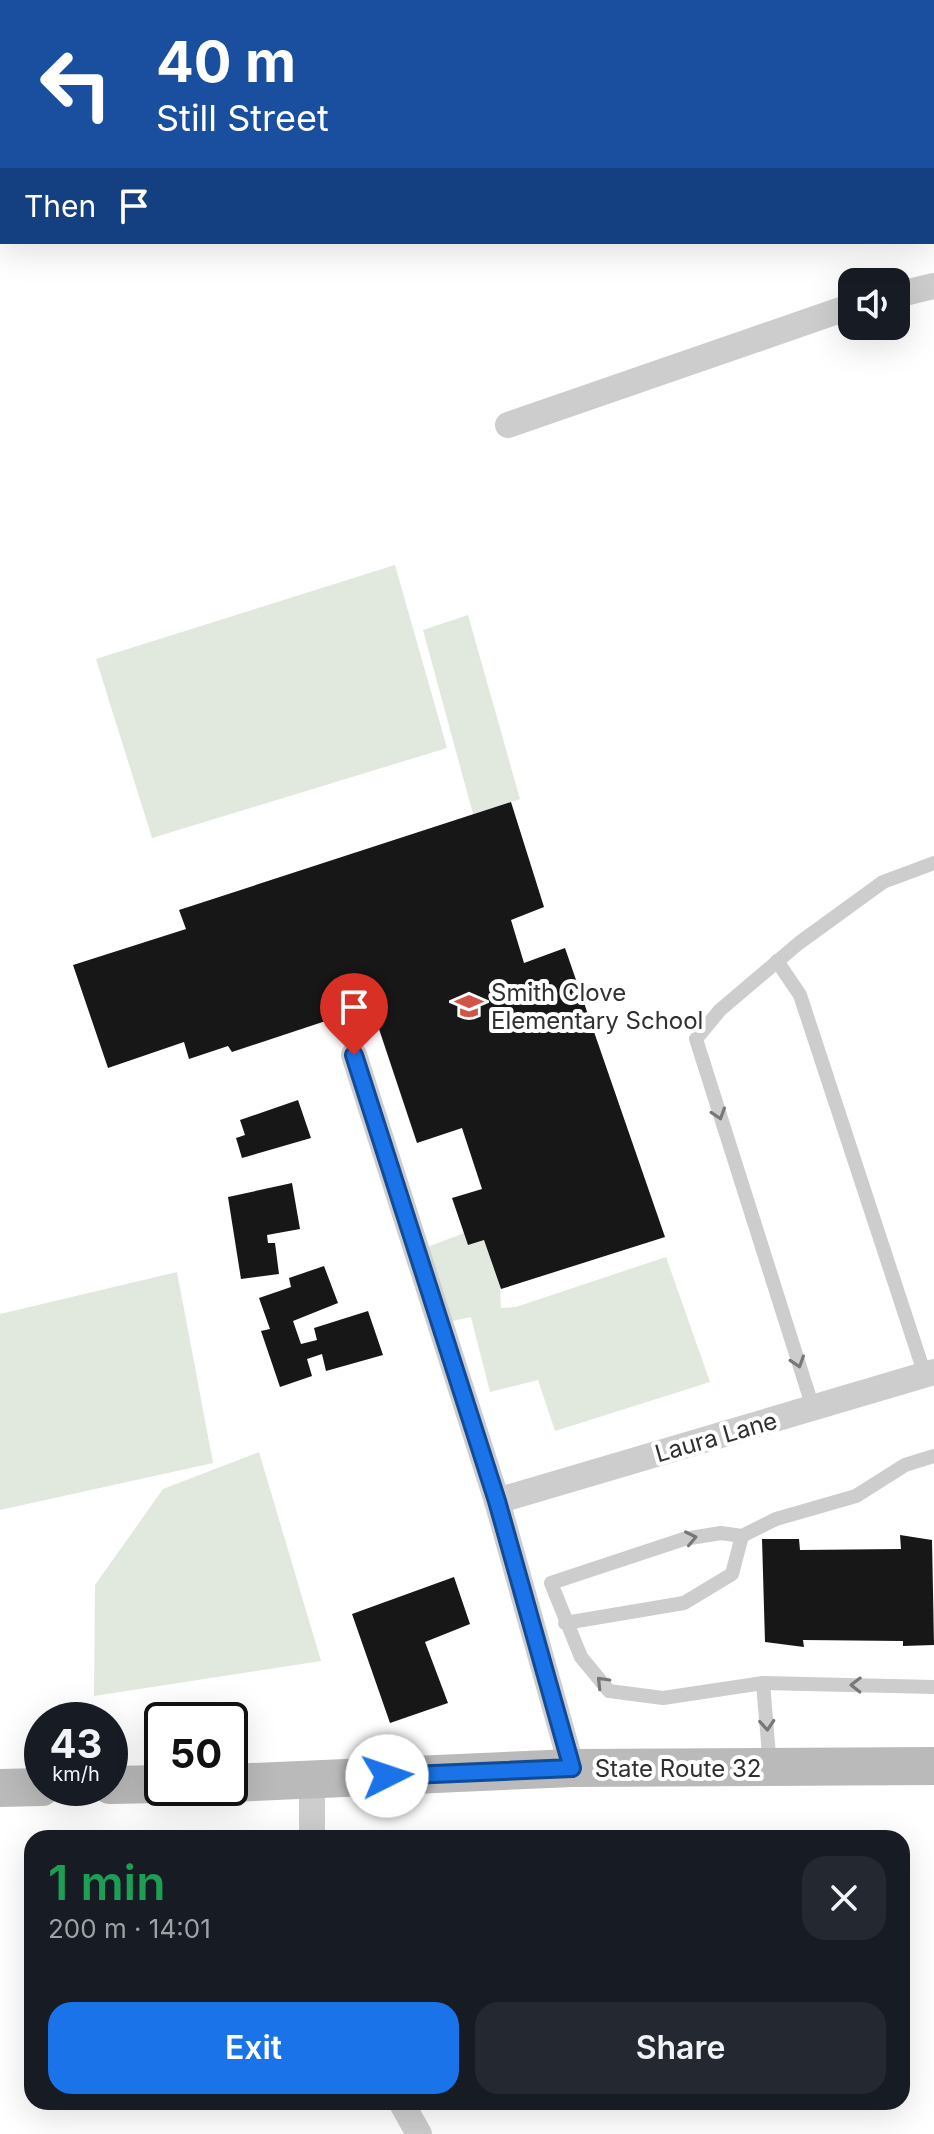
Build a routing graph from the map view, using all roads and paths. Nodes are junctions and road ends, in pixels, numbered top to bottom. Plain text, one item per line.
1 (934, 286) edge
2 (910, 292) edge
3 (838, 311) edge
4 (508, 425) dead end
5 (934, 863) edge
6 (777, 961) junction
7 (354, 1055) dead end
8 (930, 1374) edge
9 (813, 1408) junction
10 (934, 1456) edge
11 (497, 1501) junction
12 (742, 1536) junction
13 (551, 1583) junction
14 (523, 1594) junction
15 (565, 1623) junction
16 (763, 1683) junction
17 (934, 1687) edge
18 (934, 1766) edge
19 (572, 1768) junction
20 (770, 1768) junction
21 (312, 1781) junction
22 (248, 1783) edge
23 (24, 1787) edge
24 (0, 1788) edge
25 (312, 1830) edge
26 (406, 2110) edge
27 (419, 2134) edge

1 - 2 street
3 - 4 street
5 - 6 lane
6 - 8 lane
6 -> 9 lane
7 - 11 street
8 - 9 street, Laura Lane
9 - 11 street, Laura Lane
10 - 12 lane
11 - 14 street
13 -> 12 lane
12 - 15 lane
13 - 14 lane
13 - 15 lane
14 - 19 street
16 -> 15 lane
17 -> 16 lane
16 -> 20 lane
18 - 20 main road, State Route 32
19 - 20 main road, State Route 32
19 - 21 main road, State Route 32
21 - 22 main road, State Route 32
21 - 25 street
23 - 24 main road
26 - 27 street

